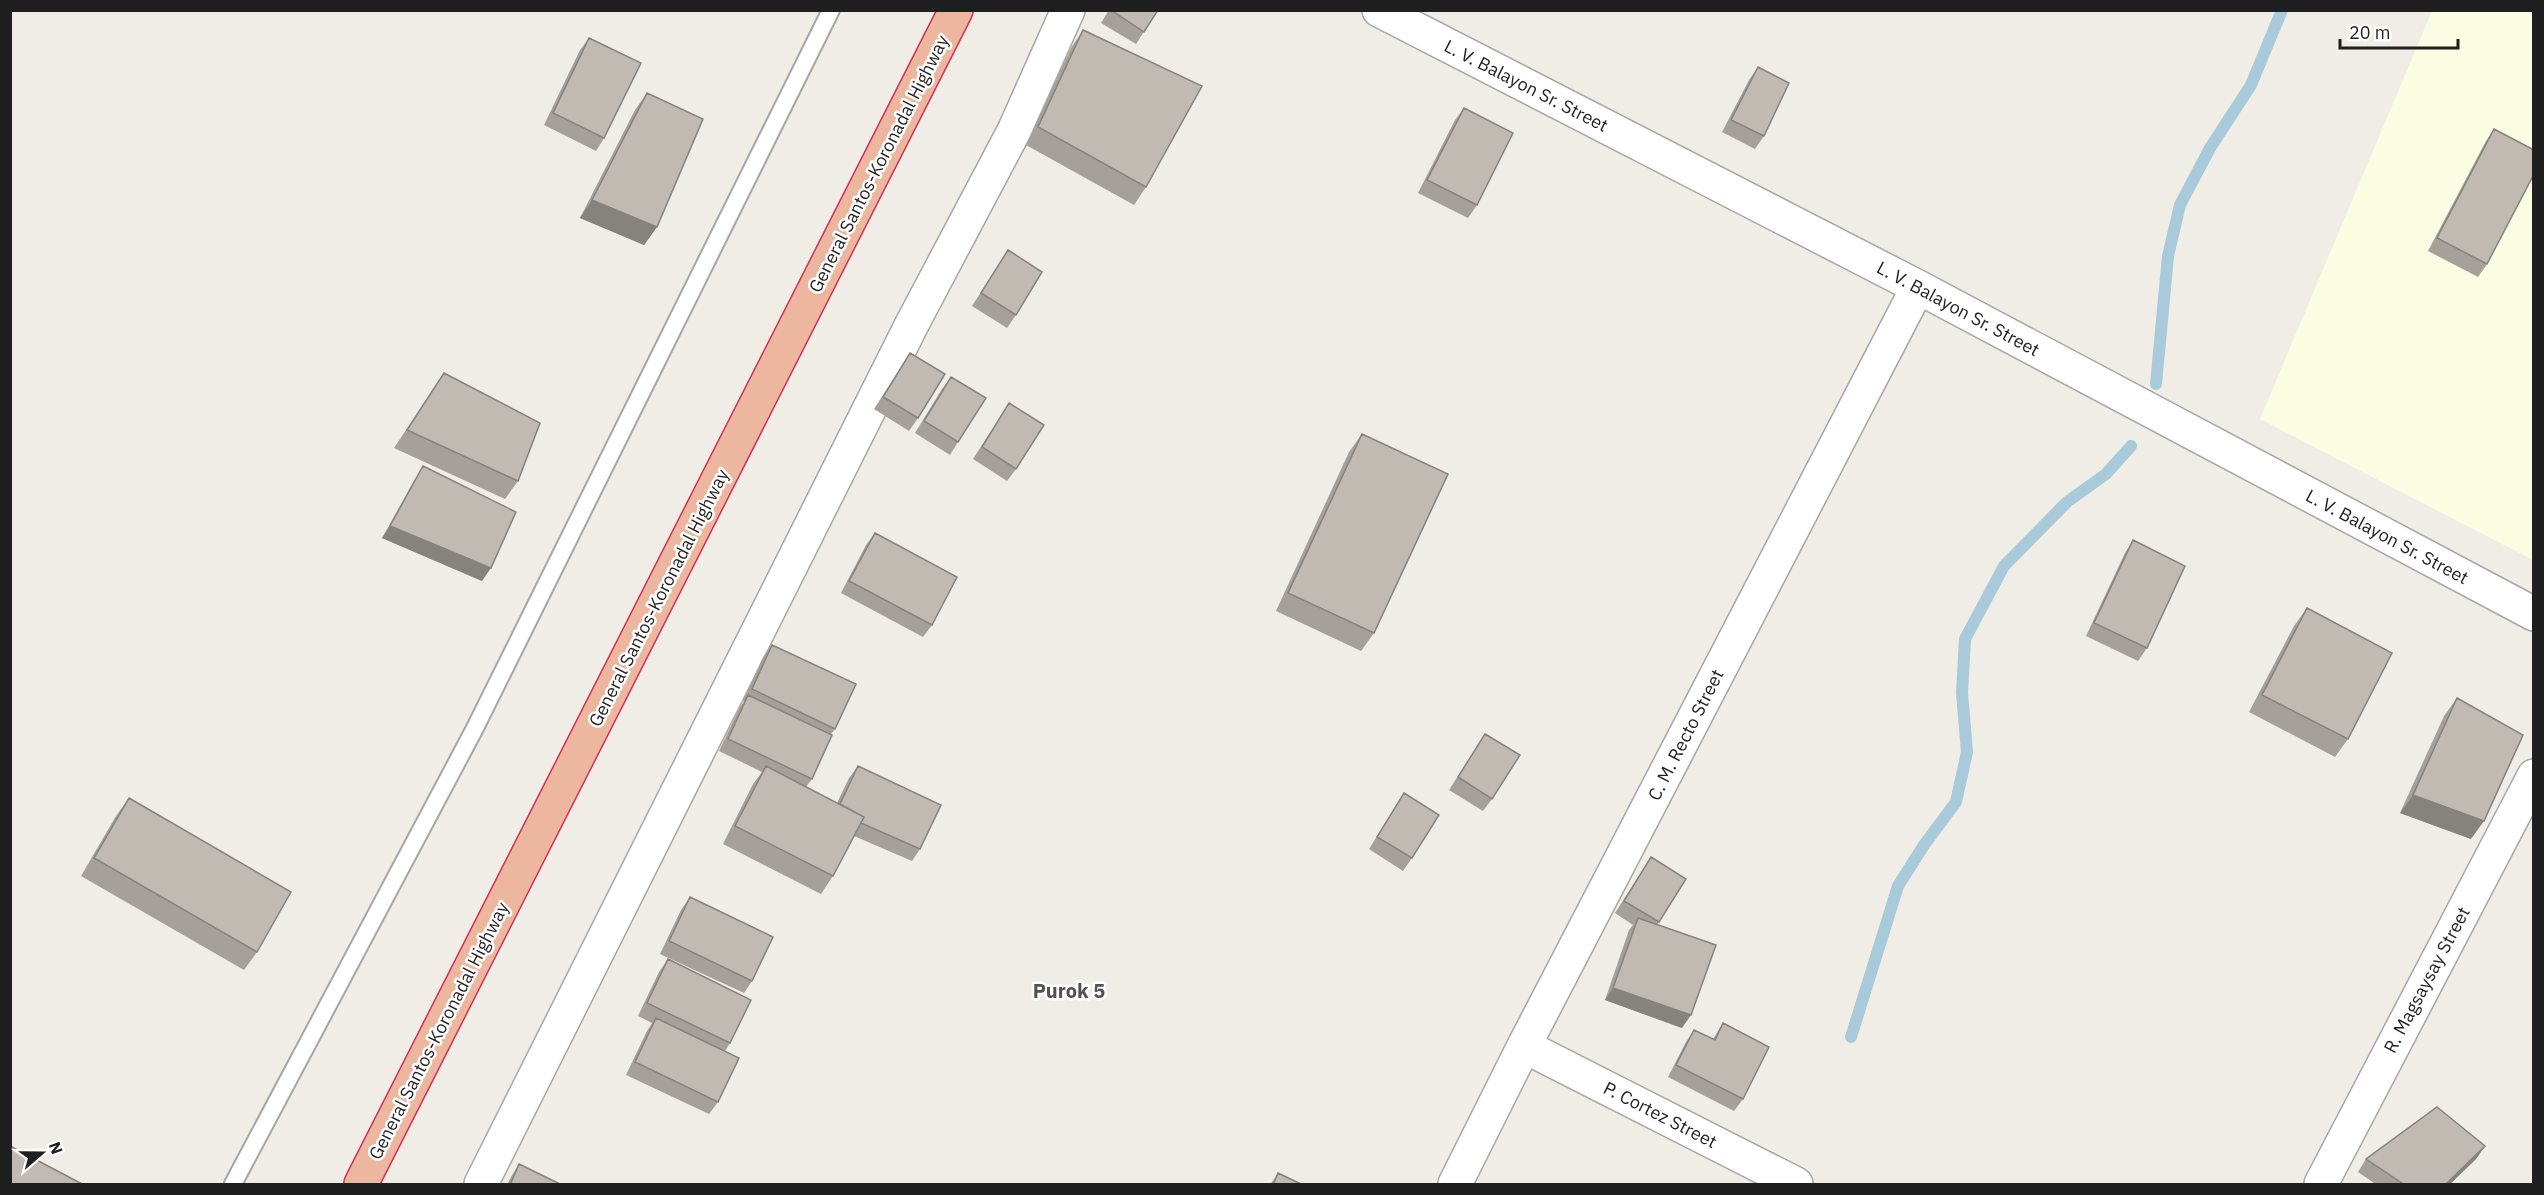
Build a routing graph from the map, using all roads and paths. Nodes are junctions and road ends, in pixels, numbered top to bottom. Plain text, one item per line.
1 (831, 10) edge
2 (956, 10) edge
3 (1068, 10) edge
4 (1379, 10) edge
5 (1918, 287) junction
6 (2534, 614) edge
7 (2534, 776) edge
8 (1524, 1046) junction
9 (233, 1185) edge
10 (361, 1185) edge
11 (481, 1185) edge
12 (1455, 1185) edge
13 (1796, 1185) edge
14 (2321, 1185) edge

1 - 9 lane
2 - 10 highway, General Santos-Koronadal Highway
3 - 11 street
4 - 5 street, L. V. Balayon Sr. Street
5 - 6 street, L. V. Balayon Sr. Street
5 - 8 street, C. M. Recto Street
7 - 14 street, R. Magsaysay Street
8 - 12 street, C. M. Recto Street
8 - 13 street, P. Cortez Street

